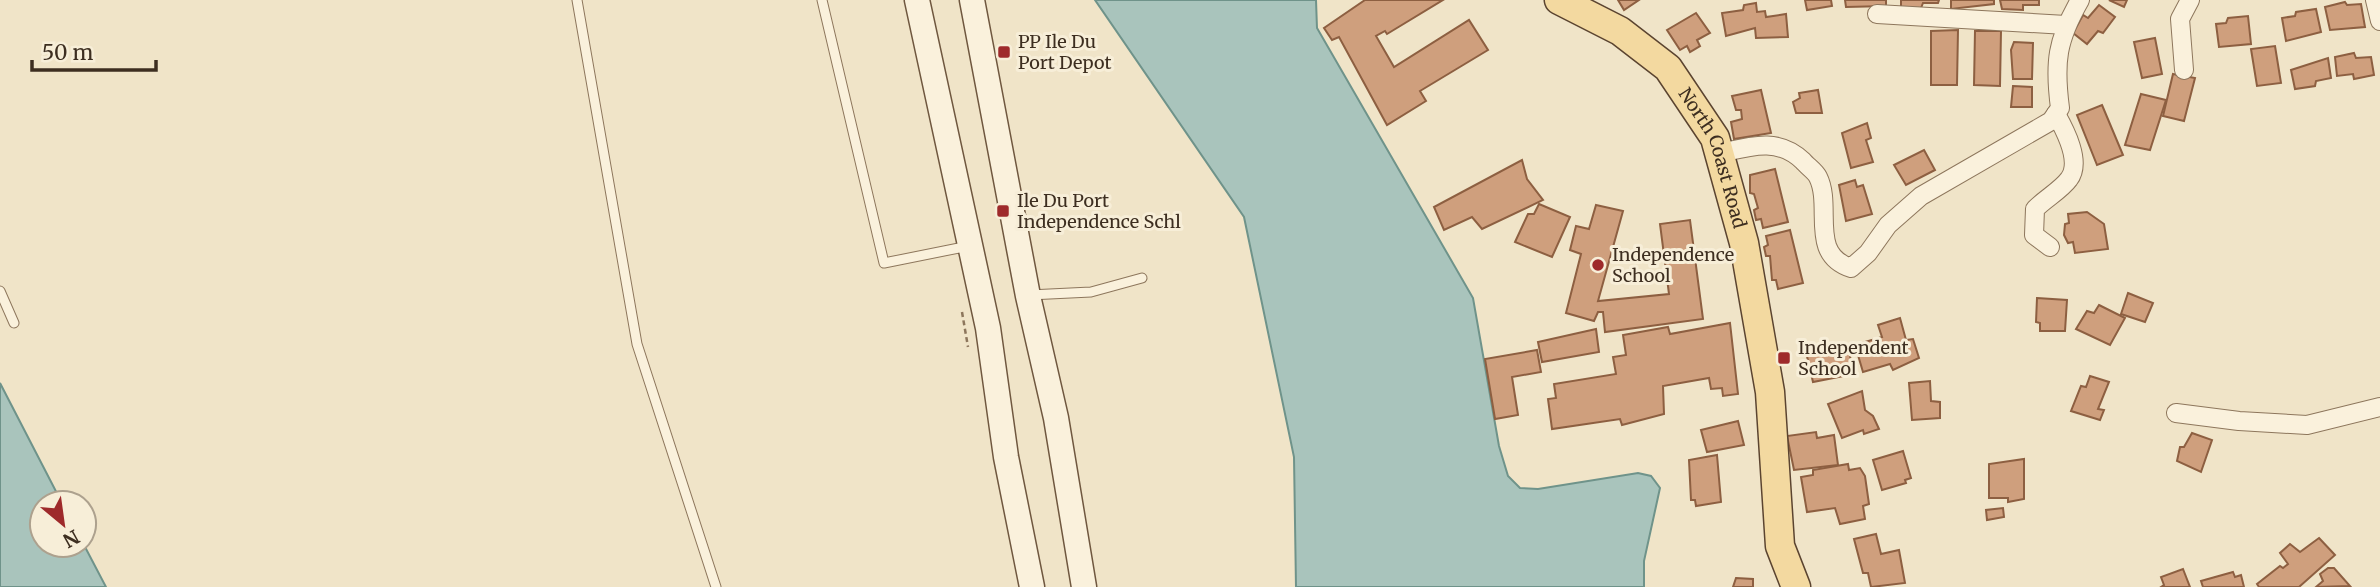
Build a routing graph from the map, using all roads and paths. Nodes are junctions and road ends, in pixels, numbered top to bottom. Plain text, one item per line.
1 (577, 0) edge
2 (822, 0) edge
3 (917, 0) edge
4 (972, 0) edge
5 (1559, 0) edge
6 (2080, 0) edge
7 (2190, 0) edge
8 (2375, 0) edge
9 (1877, 14) dead end
10 (2380, 21) edge
11 (2066, 25) junction
12 (2184, 70) dead end
13 (2056, 114) junction
14 (1721, 153) junction
15 (971, 246) junction
16 (2050, 247) dead end
17 (1142, 278) dead end
18 (0, 291) edge
19 (1028, 296) junction
20 (13, 323) dead end
21 (2380, 407) edge
22 (2176, 413) dead end
23 (716, 587) edge
24 (1032, 587) edge
25 (1084, 587) edge
26 (1796, 587) edge

1 - 23 lane
2 - 15 lane
3 - 15 street
4 - 19 street
5 - 14 main road, North Coast Road
6 - 11 street
7 - 12 street
8 - 10 street
9 - 11 street
11 - 13 street
13 - 14 street
13 - 16 street
14 - 26 main road, North Coast Road
15 - 24 street
17 - 19 lane
18 - 20 lane
19 - 25 street
21 - 22 street

